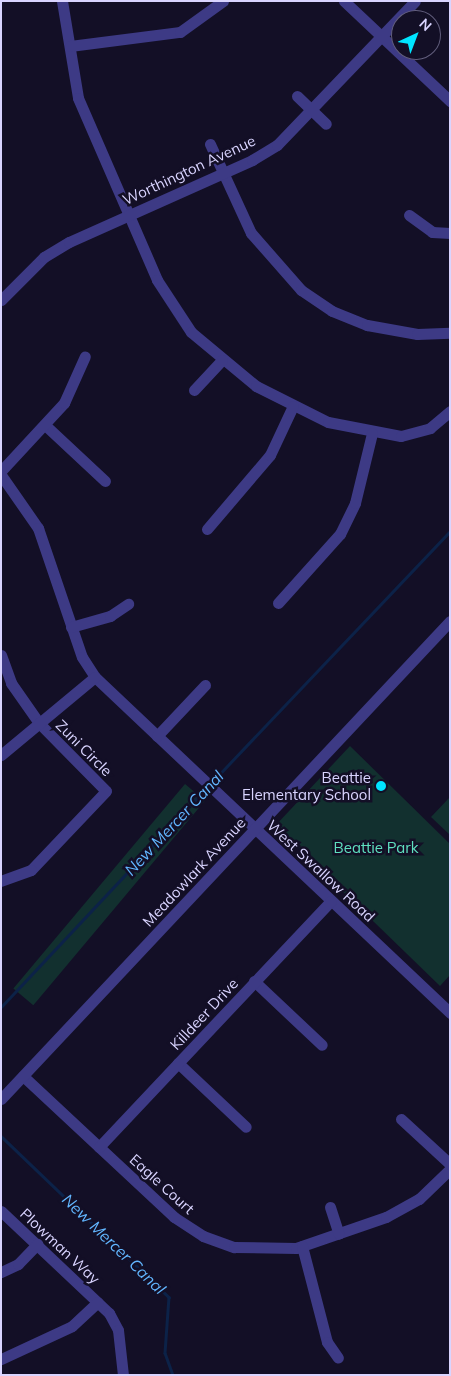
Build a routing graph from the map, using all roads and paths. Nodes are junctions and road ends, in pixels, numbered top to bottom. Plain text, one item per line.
1 (62, 1) edge
2 (223, 1) edge
3 (344, 1) edge
4 (415, 1) edge
5 (382, 37) junction
6 (70, 46) junction
7 (297, 96) dead end
8 (450, 101) edge
9 (313, 111) junction
10 (326, 124) dead end
11 (210, 144) dead end
12 (223, 173) junction
13 (128, 215) junction
14 (409, 215) dead end
15 (450, 233) edge
16 (1, 300) edge
17 (450, 333) edge
18 (85, 356) dead end
19 (222, 360) junction
20 (194, 390) dead end
21 (293, 406) junction
22 (450, 411) edge
23 (45, 425) junction
24 (372, 433) junction
25 (1, 471) edge
26 (1, 475) edge
27 (105, 481) dead end
28 (207, 529) dead end
29 (278, 603) dead end
30 (128, 604) dead end
31 (450, 622) edge
32 (71, 627) junction
33 (1, 655) edge
34 (95, 677) junction
35 (205, 685) dead end
36 (39, 723) junction
37 (157, 736) junction
38 (1, 755) edge
39 (255, 829) junction
40 (1, 881) edge
41 (331, 902) junction
42 (254, 981) junction
43 (450, 1013) edge
44 (322, 1045) dead end
45 (178, 1063) junction
46 (23, 1076) junction
47 (1, 1099) edge
48 (401, 1119) dead end
49 (246, 1127) dead end
50 (99, 1147) junction
51 (450, 1164) edge
52 (450, 1170) edge
53 (330, 1207) dead end
54 (1, 1211) edge
55 (339, 1234) junction
56 (37, 1244) junction
57 (302, 1246) junction
58 (1, 1272) edge
59 (98, 1302) junction
60 (338, 1358) dead end
61 (1, 1359) edge
62 (123, 1375) edge

1 - 6 street
2 - 6 street
3 - 5 street
4 - 5 street, Worthington Avenue
5 - 8 street
5 - 9 street, Worthington Avenue
6 - 13 street
7 - 9 street
9 - 10 street
9 - 12 street, Worthington Avenue
11 - 12 street
12 - 13 street, Worthington Avenue
12 - 17 street
13 - 16 street, Worthington Avenue
13 - 19 street
14 - 15 street
18 - 23 street
19 - 20 street
19 - 21 street
21 - 24 street
21 - 28 street
22 - 24 street
23 - 25 street
23 - 27 street
24 - 29 street
26 - 32 street, West Swallow Road
30 - 32 street
31 - 39 street, Meadowlark Avenue
32 - 34 street, West Swallow Road
33 - 36 street, Zuni Circle
34 - 36 street
34 - 37 street, West Swallow Road
35 - 37 street
36 - 38 street
36 - 40 street, Zuni Circle
37 - 39 street, West Swallow Road
39 - 41 street, West Swallow Road
39 - 46 street, Meadowlark Avenue
41 - 42 street, Killdeer Drive
41 - 43 street, West Swallow Road
42 - 44 street
42 - 45 street, Killdeer Drive
45 - 49 street
45 - 50 street, Killdeer Drive
46 - 47 street, Meadowlark Avenue
46 - 50 street, Eagle Court
48 - 51 street
50 - 57 street, Eagle Court
52 - 55 street, Eagle Court
53 - 55 street
54 - 56 street, Plowman Way
55 - 57 street, Eagle Court
56 - 58 street
56 - 59 street, Plowman Way
57 - 60 street
59 - 61 street
59 - 62 street, Plowman Way

